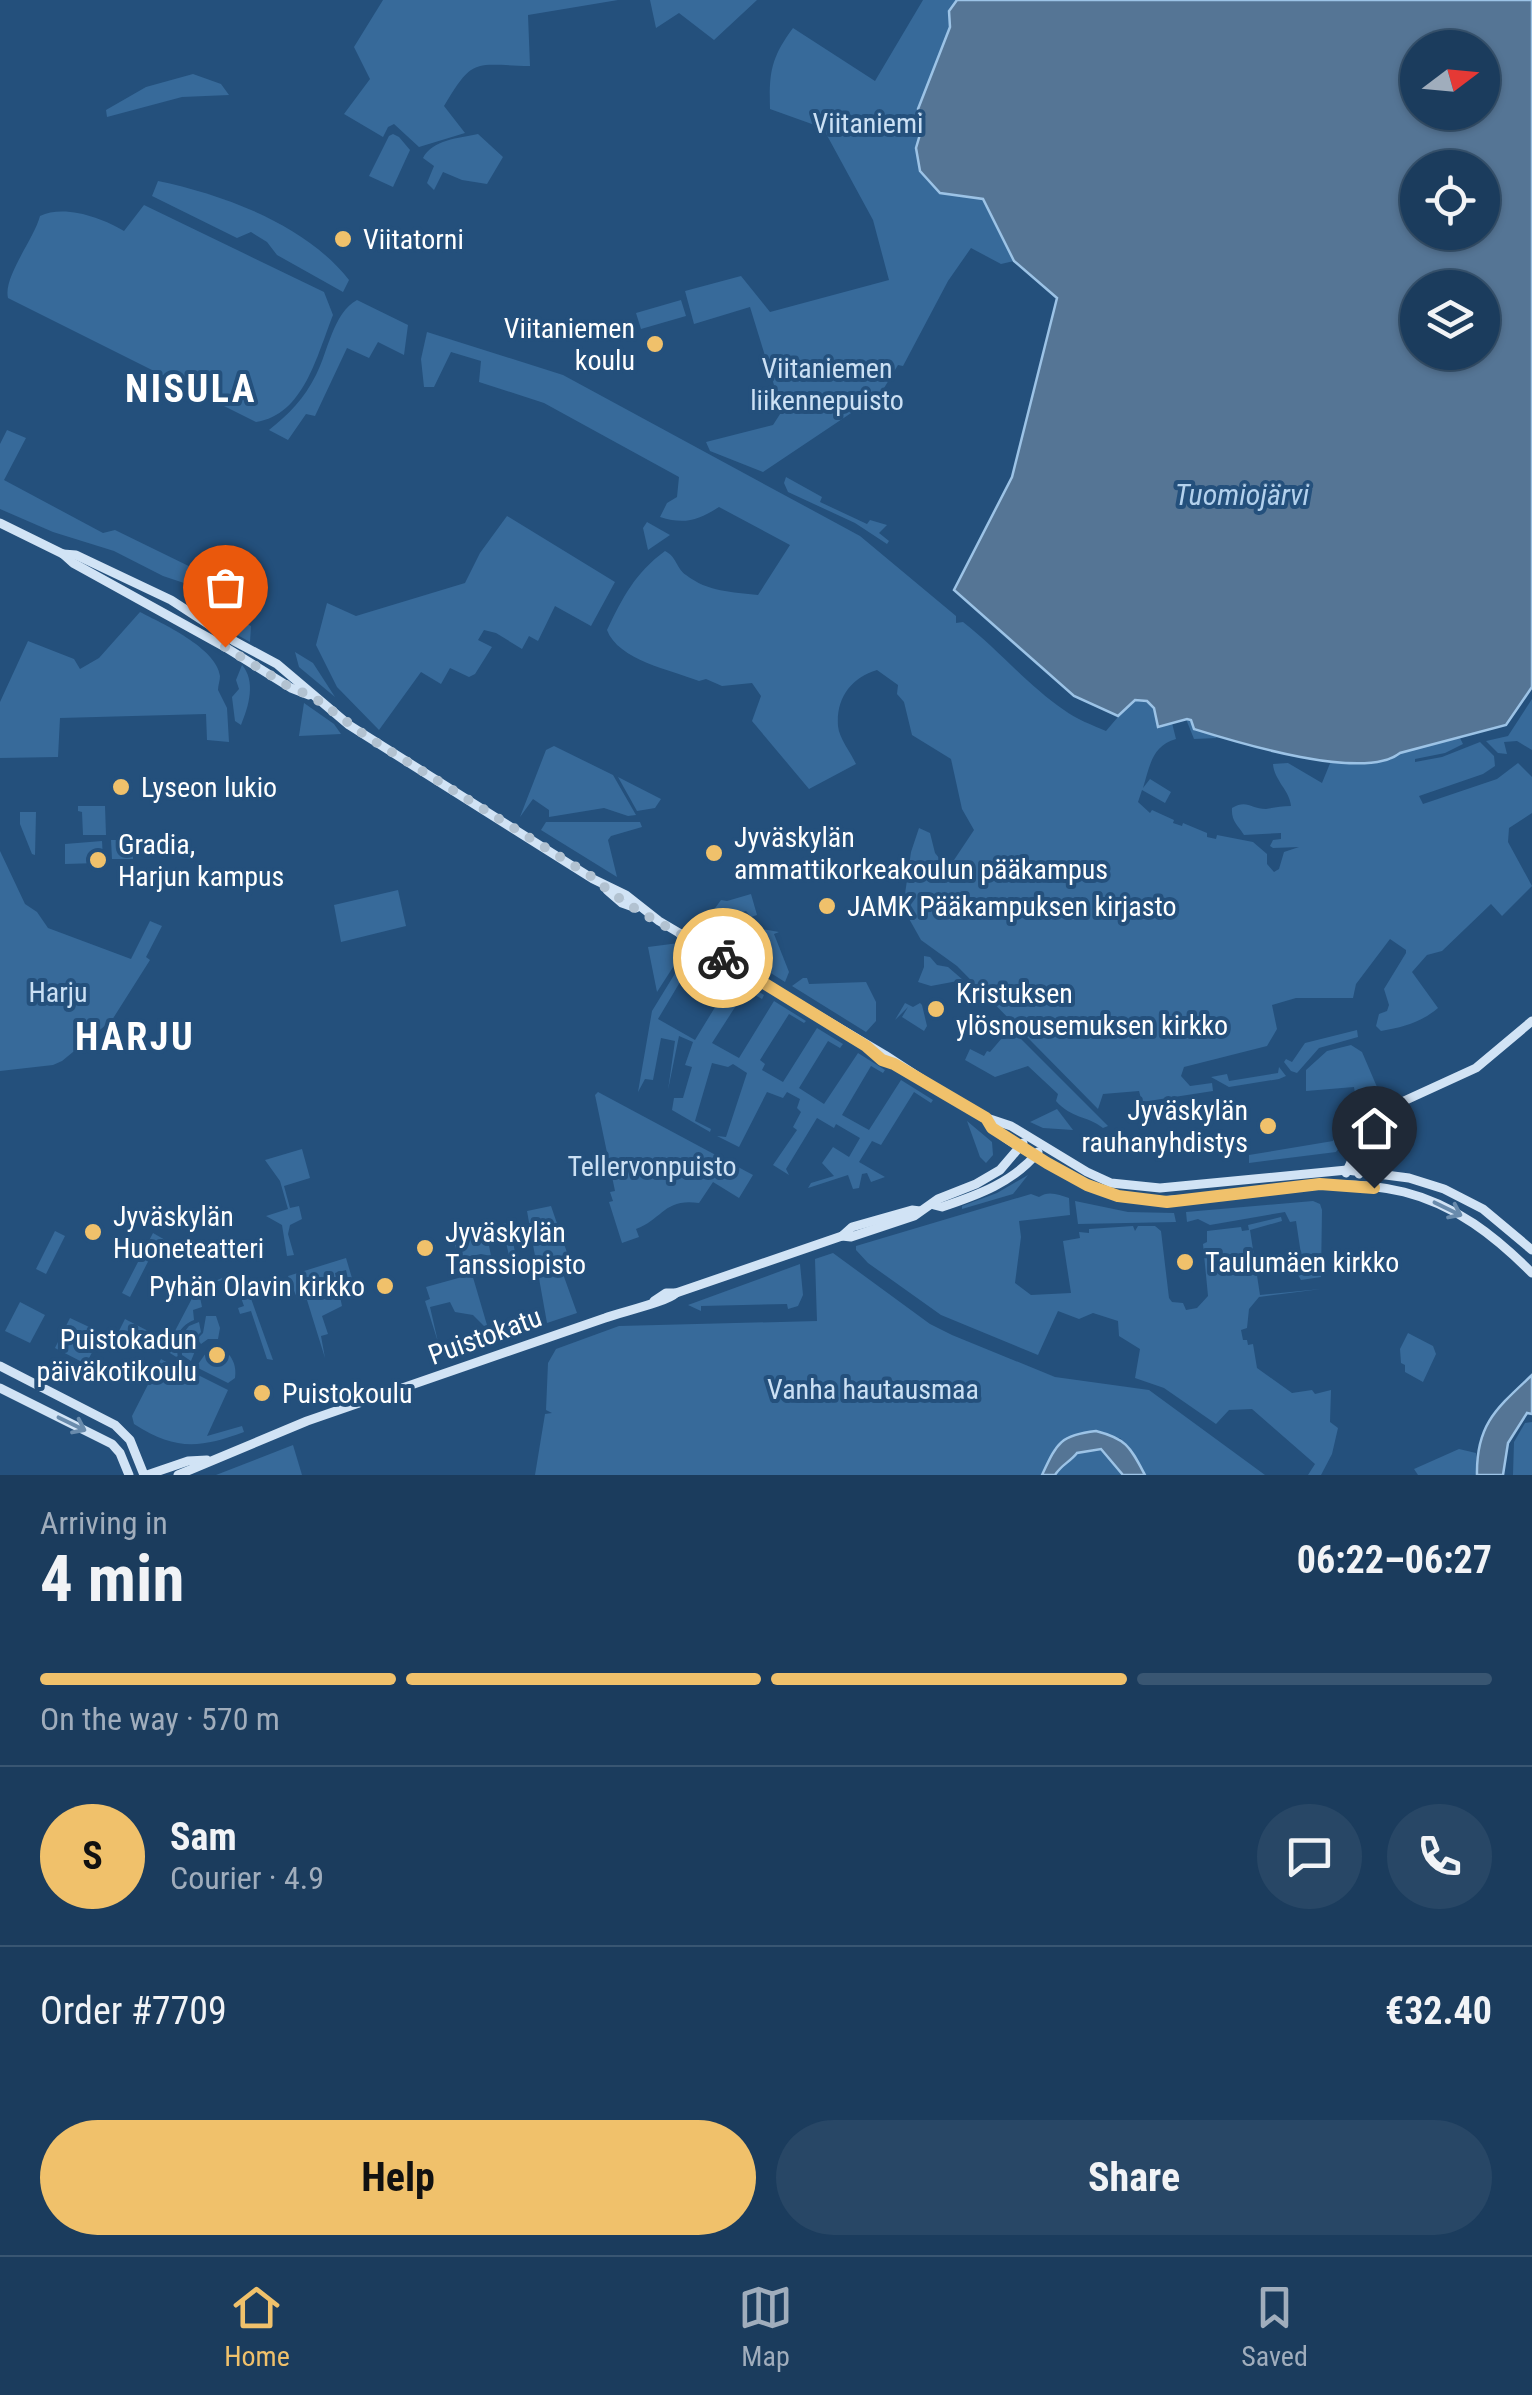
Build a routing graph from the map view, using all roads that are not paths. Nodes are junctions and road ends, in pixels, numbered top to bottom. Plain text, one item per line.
1 (0, 525) edge
2 (62, 554) junction
3 (312, 696) junction
4 (1532, 1021) edge
5 (1370, 1132) junction
6 (1024, 1142) junction
7 (1042, 1146) junction
8 (1035, 1156) junction
9 (1347, 1170) junction
10 (1360, 1171) junction
11 (1342, 1185) junction
12 (1354, 1186) junction
13 (934, 1205) junction
14 (1532, 1250) edge
15 (1532, 1273) edge
16 (0, 1366) edge
17 (0, 1388) edge
18 (207, 1460) junction
19 (129, 1475) edge
20 (146, 1475) edge
21 (178, 1475) edge

1 - 2 main road
2 - 3 main road
2 - 3 main road
3 - 6 main road
4 - 5 main road
5 - 9 main road
5 - 10 main road
6 - 7 main road
6 - 8 main road
6 - 13 main road, Puistokatu
7 - 8 main road, Puistokatu
7 - 9 main road
8 - 11 main road
8 - 13 main road, Puistokatu
9 - 10 main road
9 - 11 main road
10 - 12 main road
10 - 14 main road
11 - 12 main road
12 -> 15 main road
13 - 18 main road, Puistokatu
16 - 20 main road
17 -> 19 main road
18 - 20 main road, Puistokatu
18 - 21 main road, Puistokatu

